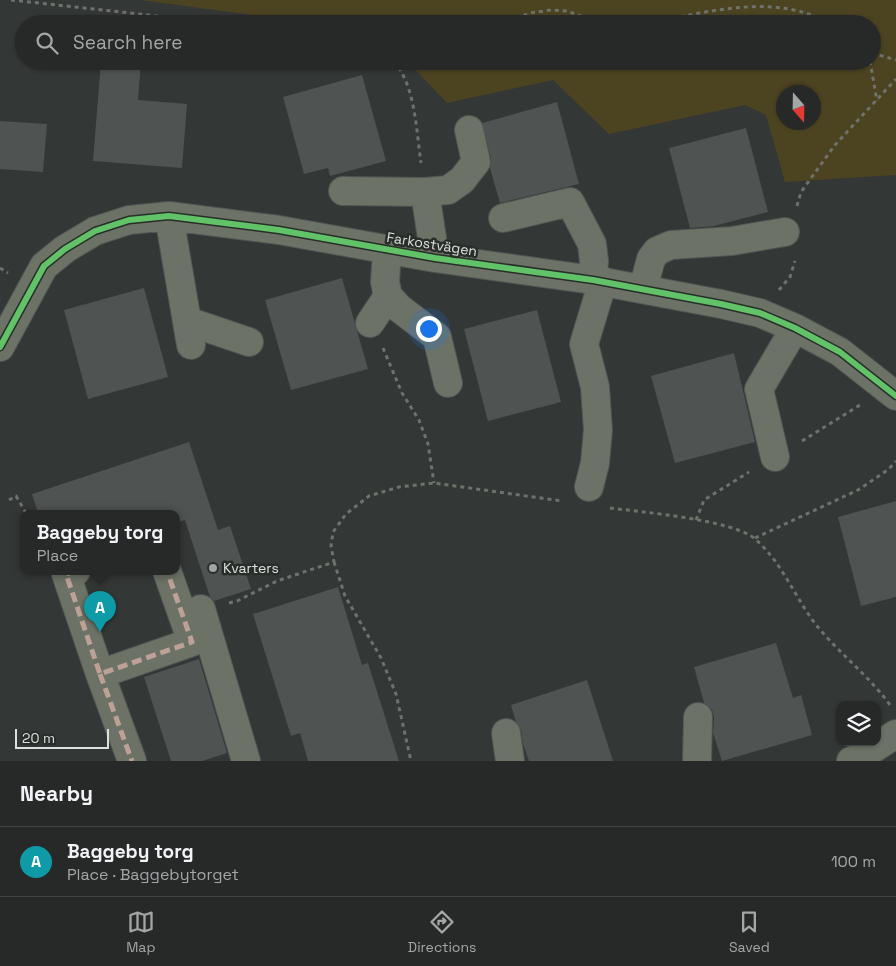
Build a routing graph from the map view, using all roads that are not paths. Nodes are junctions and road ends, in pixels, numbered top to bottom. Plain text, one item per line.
1 (469, 130) dead end
2 (344, 191) dead end
3 (425, 192) junction
4 (169, 216) junction
5 (503, 218) dead end
6 (793, 232) road end
7 (387, 250) junction
8 (435, 258) junction
9 (598, 280) junction
10 (643, 289) junction
11 (388, 296) junction
12 (370, 323) road end
13 (795, 328) junction
14 (249, 342) dead end
15 (0, 347) edge
16 (448, 383) dead end
17 (896, 396) edge
18 (775, 457) dead end
19 (595, 497) road end
20 (66, 575) edge
21 (169, 575) edge
22 (201, 609) road end
23 (100, 674) junction
24 (698, 717) dead end
25 (506, 733) dead end
26 (891, 746) edge
27 (132, 761) edge
28 (246, 761) edge
29 (510, 761) edge
30 (697, 761) edge
31 (851, 761) edge

1 - 3 street
2 - 3 street
3 - 8 street
4 - 7 street, Farkostvägen
4 - 14 street
4 - 15 street, Farkostvägen
5 - 9 street
6 - 10 street
7 - 8 street, Farkostvägen
7 - 11 street
8 - 9 street, Farkostvägen
9 - 10 street, Farkostvägen
9 - 19 street
10 - 13 street, Farkostvägen
11 - 12 street
11 - 16 street
13 - 17 street, Farkostvägen
13 - 18 street
20 - 23 street
21 - 23 street
22 - 28 street
23 - 27 street
24 - 30 street
25 - 29 street
26 - 31 street

